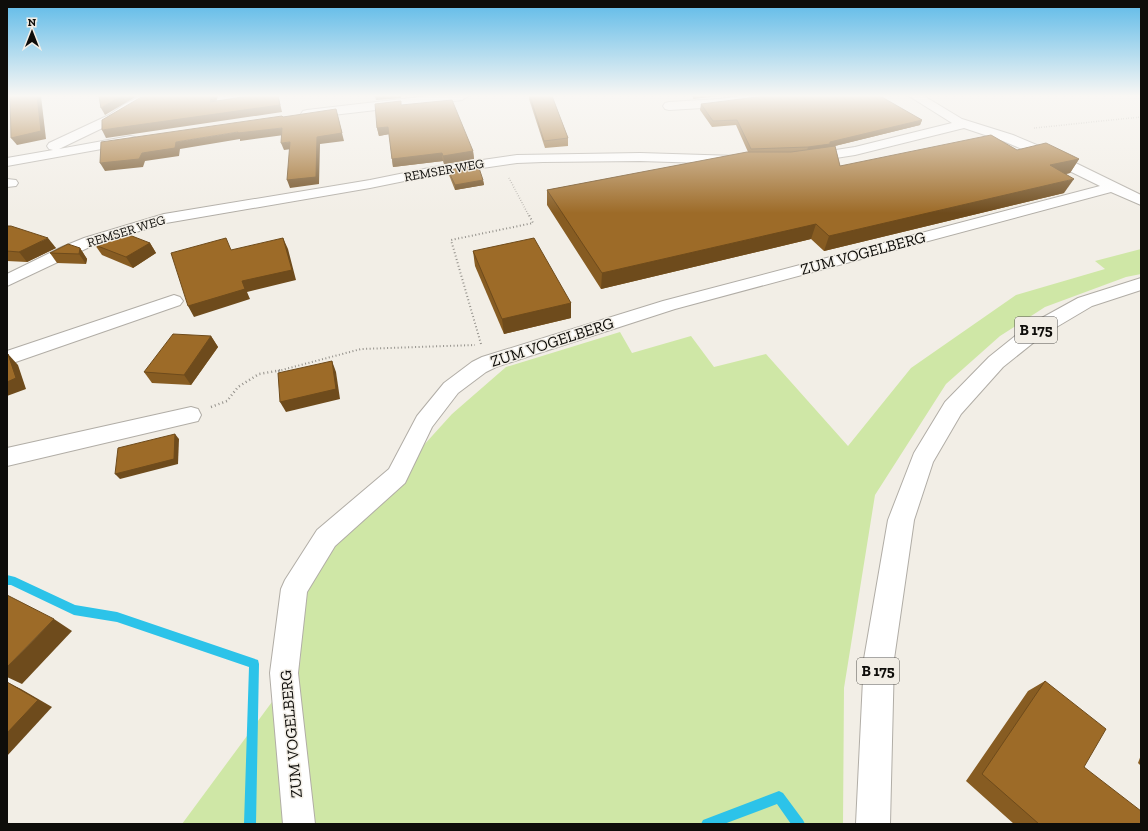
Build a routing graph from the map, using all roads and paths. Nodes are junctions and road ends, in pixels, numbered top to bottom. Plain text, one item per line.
1 (78, 135) edge
2 (919, 135) edge
3 (998, 135) edge
4 (145, 138) edge
5 (29, 158) junction
6 (793, 160) edge
7 (501, 161) junction
8 (750, 161) edge
9 (7, 162) edge
10 (1113, 187) junction
11 (1141, 201) edge
12 (7, 281) edge
13 (1141, 284) edge
14 (174, 301) dead end
15 (7, 358) edge
16 (191, 415) joint
17 (7, 457) edge
18 (298, 824) edge
19 (873, 824) edge

1 - 5 street
2 - 6 street
3 - 10 street
4 - 5 street
5 - 9 street
7 - 8 street, REMSER WEG
7 - 12 street, REMSER WEG
7 - 16 path
10 - 11 street
10 - 18 street, ZUM VOGELBERG
13 - 19 main road, B 175
14 - 15 street
16 - 17 street

